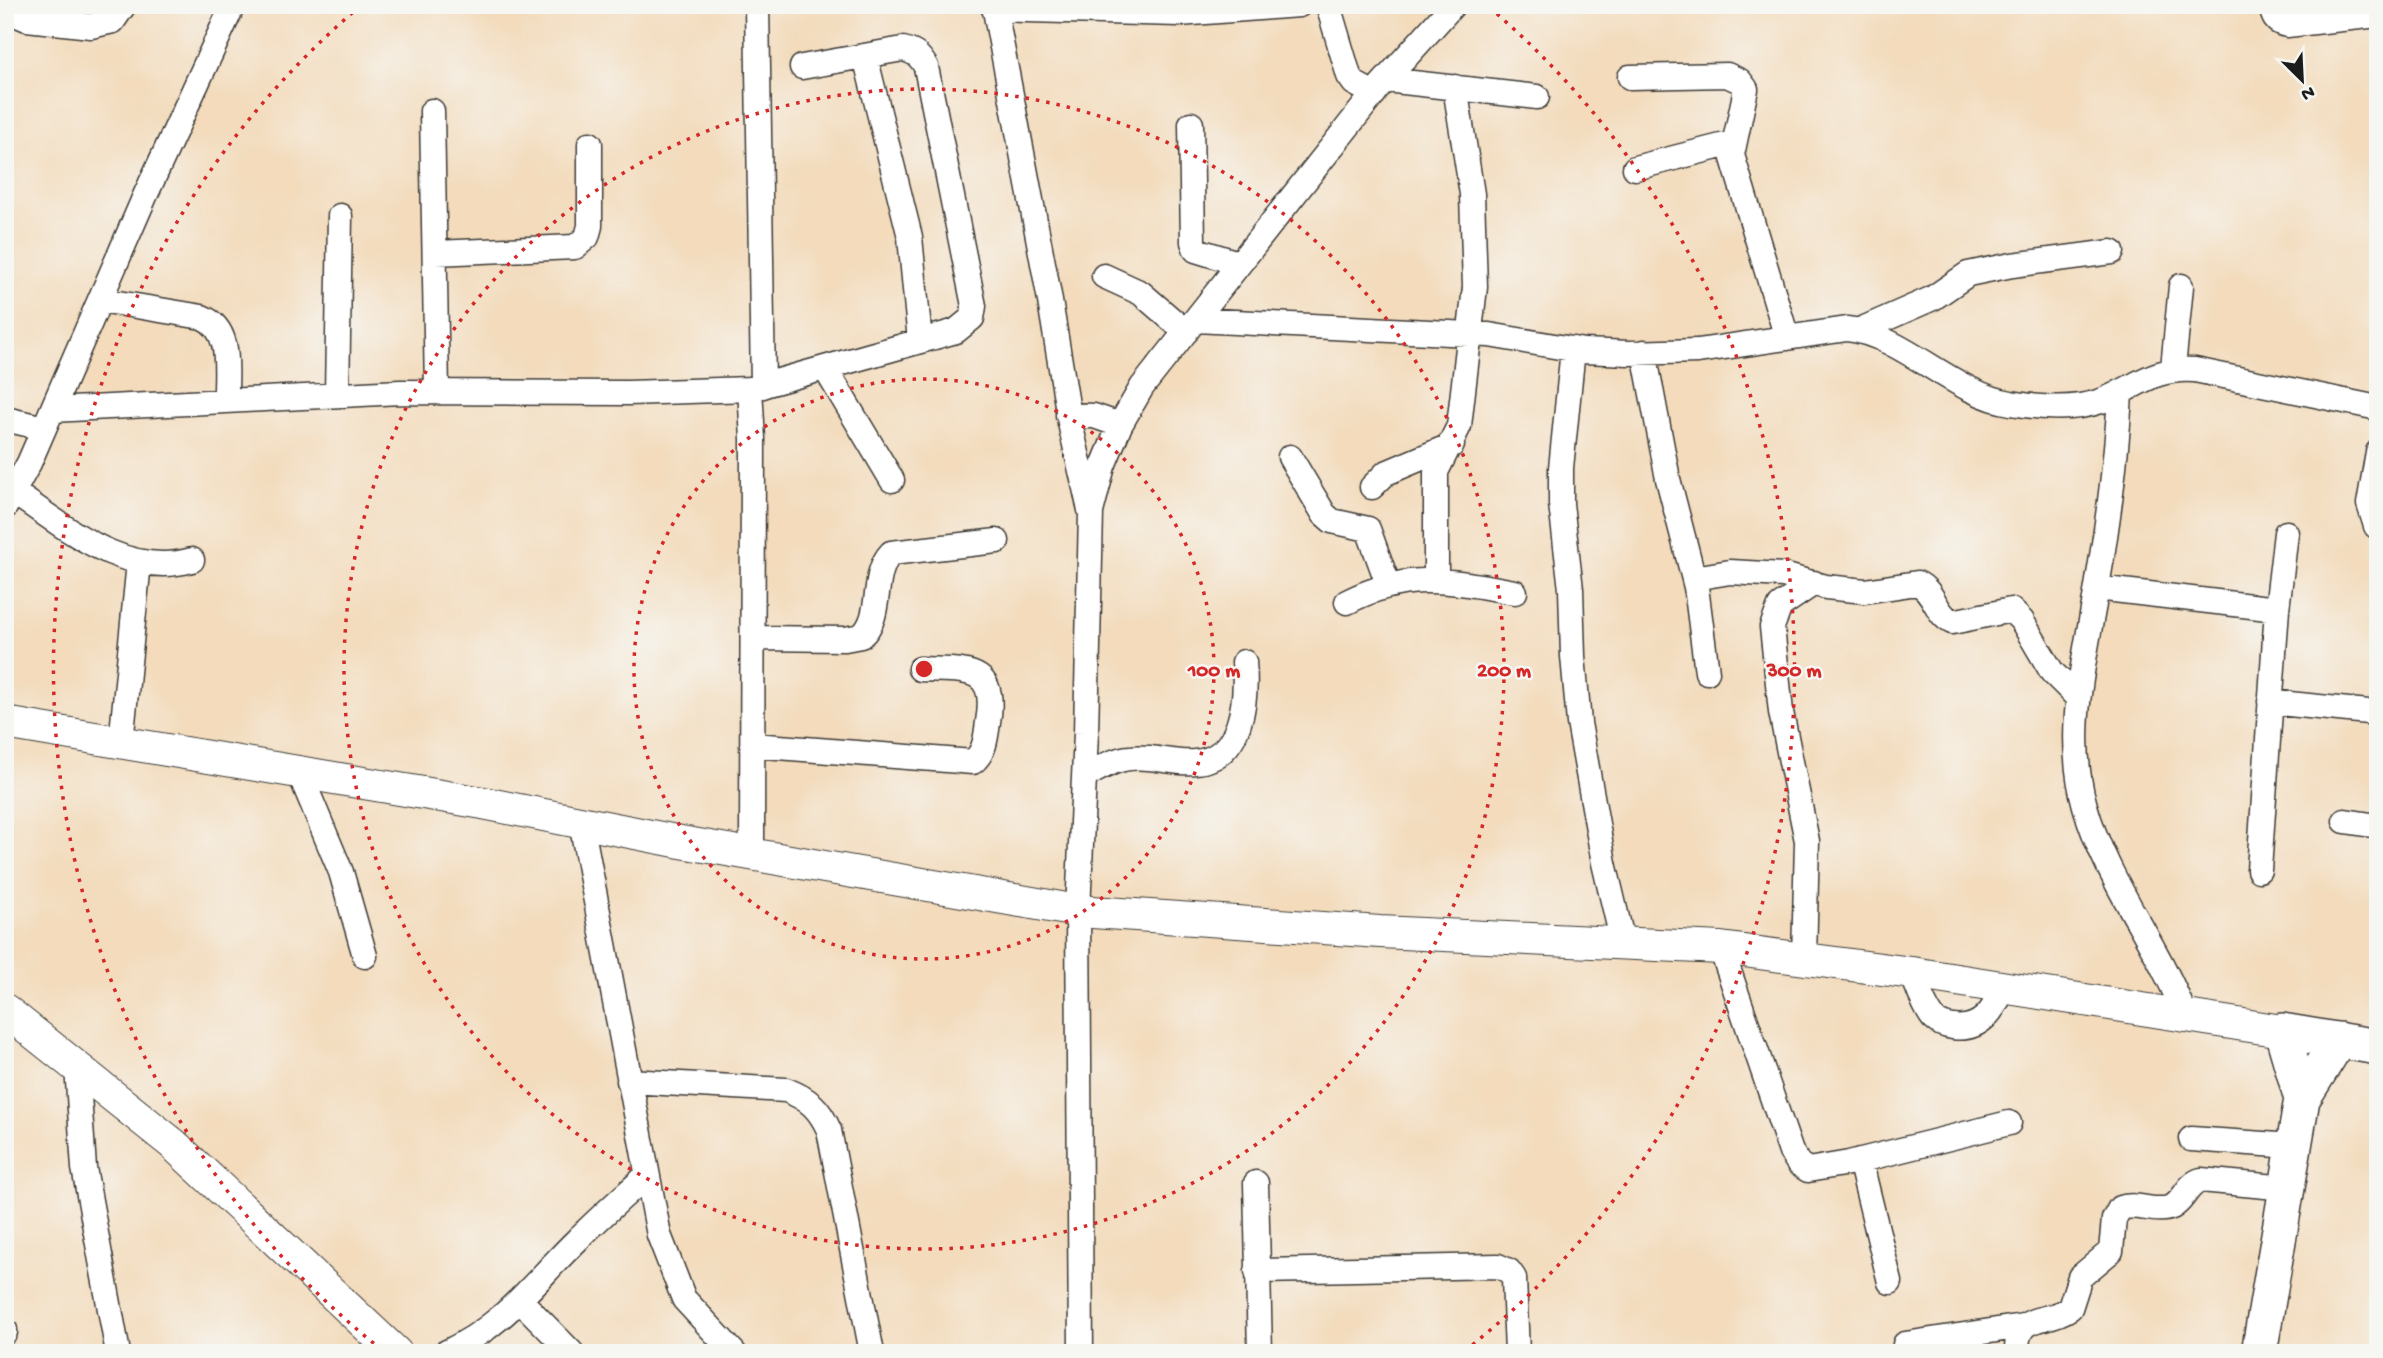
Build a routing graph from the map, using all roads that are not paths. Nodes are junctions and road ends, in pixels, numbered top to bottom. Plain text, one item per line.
1 (13, 5) edge
2 (124, 5) edge
3 (233, 5) edge
4 (757, 5) edge
5 (1298, 5) edge
6 (1328, 5) edge
7 (1453, 5) edge
8 (2271, 5) edge
9 (994, 7) edge
10 (2378, 15) edge
11 (865, 56) junction
12 (802, 68) dead end
13 (1630, 78) dead end
14 (1380, 87) junction
15 (1455, 87) junction
16 (1537, 97) dead end
17 (432, 111) dead end
18 (1191, 124) dead end
19 (1733, 143) junction
20 (590, 144) dead end
21 (1635, 167) dead end
22 (340, 216) dead end
23 (2112, 252) dead end
24 (435, 253) junction
25 (1238, 263) junction
26 (1104, 276) dead end
27 (2181, 286) dead end
28 (100, 300) junction
29 (1190, 326) junction
30 (1860, 330) junction
31 (1467, 333) junction
32 (1787, 338) junction
33 (920, 341) junction
34 (1573, 349) junction
35 (1644, 352) junction
36 (825, 368) junction
37 (2173, 368) junction
38 (756, 387) junction
39 (437, 392) junction
40 (2120, 392) junction
41 (337, 395) junction
42 (226, 401) junction
43 (2378, 408) edge
44 (1068, 415) junction
45 (5, 419) edge
46 (48, 419) junction
47 (1120, 425) junction
48 (1452, 445) junction
49 (2378, 452) edge
50 (1290, 457) dead end
51 (892, 480) dead end
52 (1372, 487) dead end
53 (8, 501) edge
54 (1091, 512) junction
55 (2376, 526) dead end
56 (2286, 533) dead end
57 (997, 541) dead end
58 (192, 560) dead end
59 (139, 562) junction
60 (1694, 578) junction
61 (1436, 580) junction
62 (1814, 583) junction
63 (1388, 584) junction
64 (2097, 588) junction
65 (1515, 592) dead end
66 (1347, 602) dead end
67 (2277, 609) junction
68 (753, 638) junction
69 (1244, 662) dead end
70 (920, 669) dead end
71 (1707, 672) dead end
72 (2077, 697) junction
73 (2270, 702) junction
74 (2378, 713) edge
75 (5, 723) edge
76 (121, 743) junction
77 (752, 745) junction
78 (300, 774) junction
79 (1085, 776) junction
80 (2345, 821) dead end
81 (581, 822) junction
82 (2378, 826) edge
83 (752, 855) junction
84 (2259, 870) dead end
85 (1078, 911) junction
86 (1623, 943) junction
87 (1721, 948) junction
88 (365, 956) dead end
89 (1804, 959) junction
90 (1912, 973) junction
91 (2004, 987) junction
92 (5, 1010) edge
93 (2185, 1016) junction
94 (2282, 1031) junction
95 (2339, 1040) junction
96 (2378, 1047) edge
97 (77, 1067) junction
98 (629, 1081) junction
99 (2302, 1099) junction
100 (2009, 1123) dead end
101 (2191, 1139) dead end
102 (2293, 1146) junction
103 (1860, 1160) junction
104 (647, 1175) junction
105 (1256, 1183) dead end
106 (2287, 1188) junction
107 (1257, 1271) junction
108 (1890, 1282) dead end
109 (520, 1300) junction
110 (2023, 1326) junction
111 (1905, 1344) dead end
112 (117, 1352) edge
113 (396, 1353) edge
114 (445, 1353) edge
115 (572, 1353) edge
116 (734, 1353) edge
117 (872, 1353) edge
118 (1081, 1353) edge
119 (1260, 1353) edge
120 (1517, 1353) edge
121 (2017, 1353) edge
122 (2259, 1353) edge

1 - 2 street
3 - 28 street
4 - 38 street
5 - 9 street
6 - 14 street
7 - 14 street
8 - 10 street
9 - 44 street
11 - 12 street
11 - 33 street
11 - 33 street
13 - 19 street
14 - 15 street
14 - 25 street
15 - 16 street
15 - 31 street
17 - 24 street
18 - 25 street
19 - 21 street
19 - 32 street
20 - 24 street
22 - 41 street
23 - 30 street
24 - 39 street
25 - 29 street
26 - 29 street
27 - 37 street
28 - 42 street
28 - 46 street
29 - 31 street
29 - 47 street
30 - 32 street
30 - 40 street
31 - 34 street
31 - 48 street
32 - 35 street
33 - 36 street
34 - 35 street
34 - 86 street
35 - 60 street
36 - 38 street
36 - 51 street
37 - 40 street
37 - 43 street
38 - 39 street
38 - 68 street
39 - 41 street
40 - 64 street
41 - 42 street
42 - 46 street
44 - 47 street
44 - 54 street
45 - 46 street
46 - 53 street
47 - 54 street
48 - 52 street
48 - 61 street
49 - 55 street
50 - 63 street
53 - 59 street
54 - 79 street
56 - 67 street
57 - 68 street
58 - 59 street
59 - 76 street
60 - 62 street
60 - 71 street
61 - 63 street
61 - 65 street
62 - 72 street
62 - 89 street
63 - 66 street
64 - 67 street
64 - 72 street
67 - 73 street
68 - 77 street
69 - 79 street
70 - 77 street
72 - 93 street
73 - 74 street
73 - 84 street
75 - 76 main road
76 - 78 main road
77 - 83 street
78 - 81 main road
78 - 88 street
79 - 85 street
80 - 82 street
81 - 83 main road
81 - 98 street
83 - 85 main road
85 - 86 main road
85 - 118 street
86 - 87 main road
87 - 89 main road
87 - 103 street
89 - 90 main road
90 - 91 main road
90 - 91 street
91 - 93 main road
92 - 97 main road
93 - 94 main road
94 - 95 highway
94 - 99 highway
95 - 96 highway
95 - 99 highway
97 - 112 street
97 - 113 main road
98 - 104 street
98 - 117 street
99 - 102 highway
100 - 103 street
101 - 102 street
102 - 106 highway
103 - 108 street
104 - 109 street
104 - 116 street
105 - 107 street
106 - 110 street
106 - 122 highway
107 - 119 street
107 - 120 street
109 - 114 street
109 - 115 street
110 - 111 street
110 - 121 street

